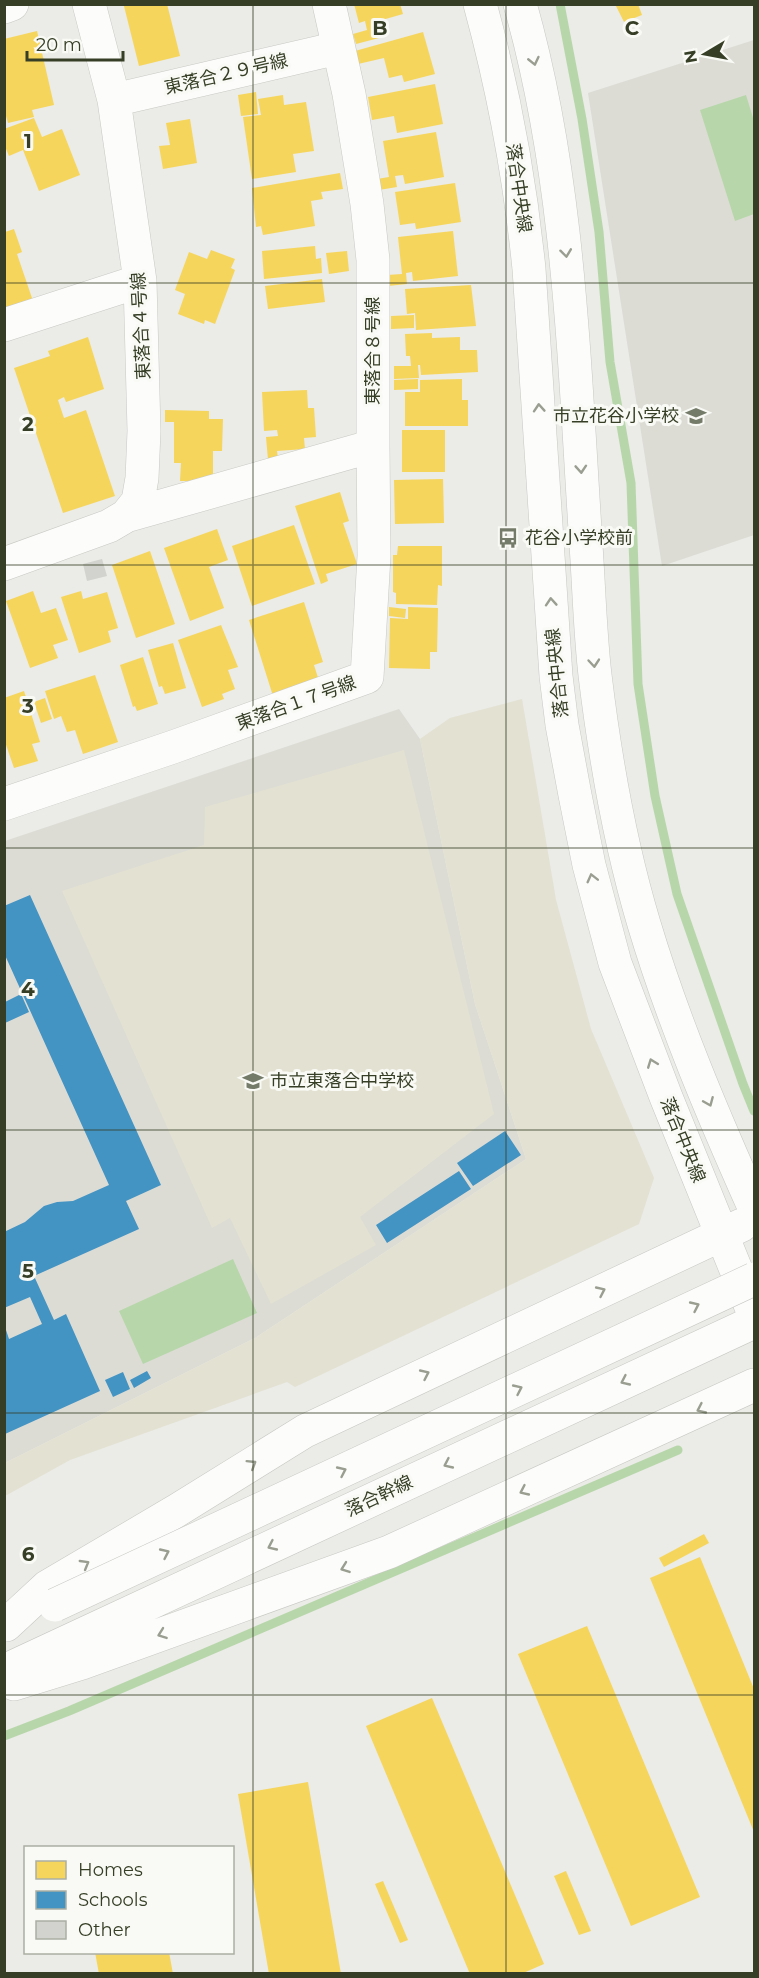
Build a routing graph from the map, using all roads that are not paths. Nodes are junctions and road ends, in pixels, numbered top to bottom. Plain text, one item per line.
1 (12, 4) edge
2 (89, 4) edge
3 (329, 4) edge
4 (480, 4) edge
5 (520, 4) edge
6 (4, 7) edge
7 (338, 48) junction
8 (114, 99) junction
9 (140, 281) junction
10 (4, 324) edge
11 (373, 446) junction
12 (126, 516) junction
13 (4, 564) edge
14 (4, 804) edge
15 (754, 1207) edge
16 (754, 1220) edge
17 (722, 1234) junction
18 (754, 1279) edge
19 (754, 1314) edge
20 (754, 1322) edge
21 (754, 1385) edge
22 (5, 1625) edge
23 (4, 1671) edge
24 (4, 1686) edge

1 - 6 street
2 - 8 street, 東落合４号線
3 - 7 street, 東落合８号線
17 -> 4 street, 落合中央線
5 -> 15 street, 落合中央線
7 - 8 street, 東落合２９号線
7 - 11 street, 東落合８号線
8 - 9 street, 東落合４号線
9 - 10 street
9 - 12 street, 東落合４号線
11 - 12 street
11 - 14 street, 東落合１７号線
12 - 13 street
16 - 17 street
17 - 19 street, 落合中央線
22 -> 17 street
22 -> 18 street, bridge
20 -> 23 street, 落合幹線
21 -> 24 street

